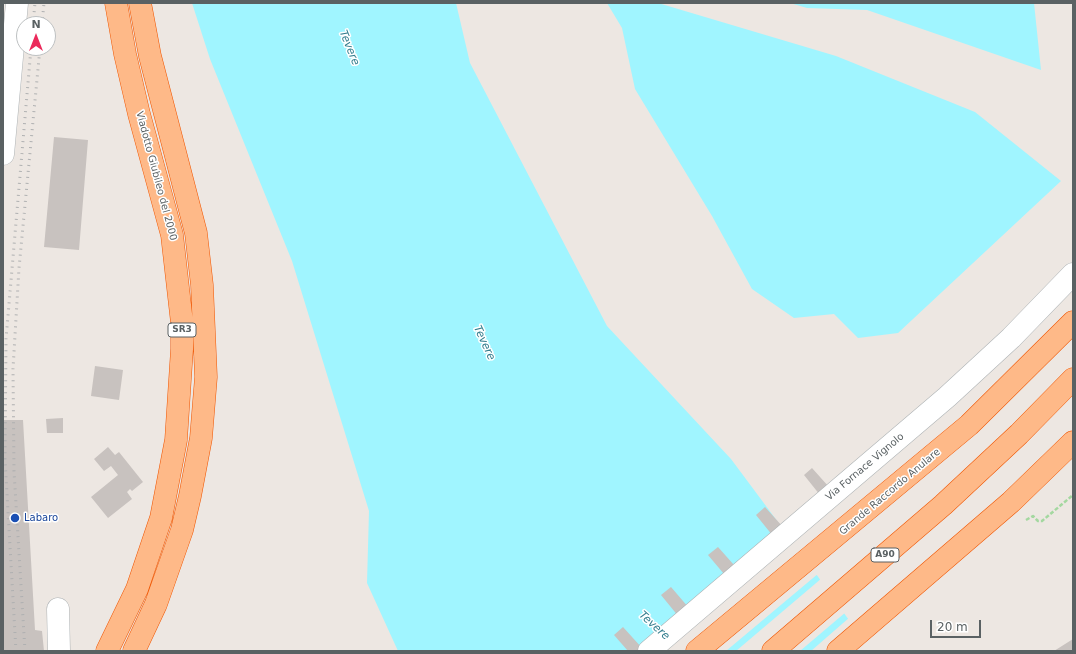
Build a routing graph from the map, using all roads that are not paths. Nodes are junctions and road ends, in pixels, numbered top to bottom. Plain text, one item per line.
1 (17, 3) edge
2 (116, 3) edge
3 (140, 3) edge
4 (3, 154) edge
5 (1073, 274) edge
6 (1073, 322) edge
7 (1073, 379) edge
8 (1073, 442) edge
9 (58, 609) dead end
10 (58, 651) edge
11 (107, 651) edge
12 (134, 651) edge
13 (649, 651) edge
14 (697, 651) edge
15 (773, 651) edge
16 (838, 651) edge

1 - 4 street
2 - 11 highway, Viadotto Giubileo del 2000 / SR3
3 - 12 highway, SR3
5 - 13 street, Via Fornace Vignolo
6 - 14 highway, Grande Raccordo Anulare
7 - 15 highway, A90
8 - 16 highway
9 - 10 street

